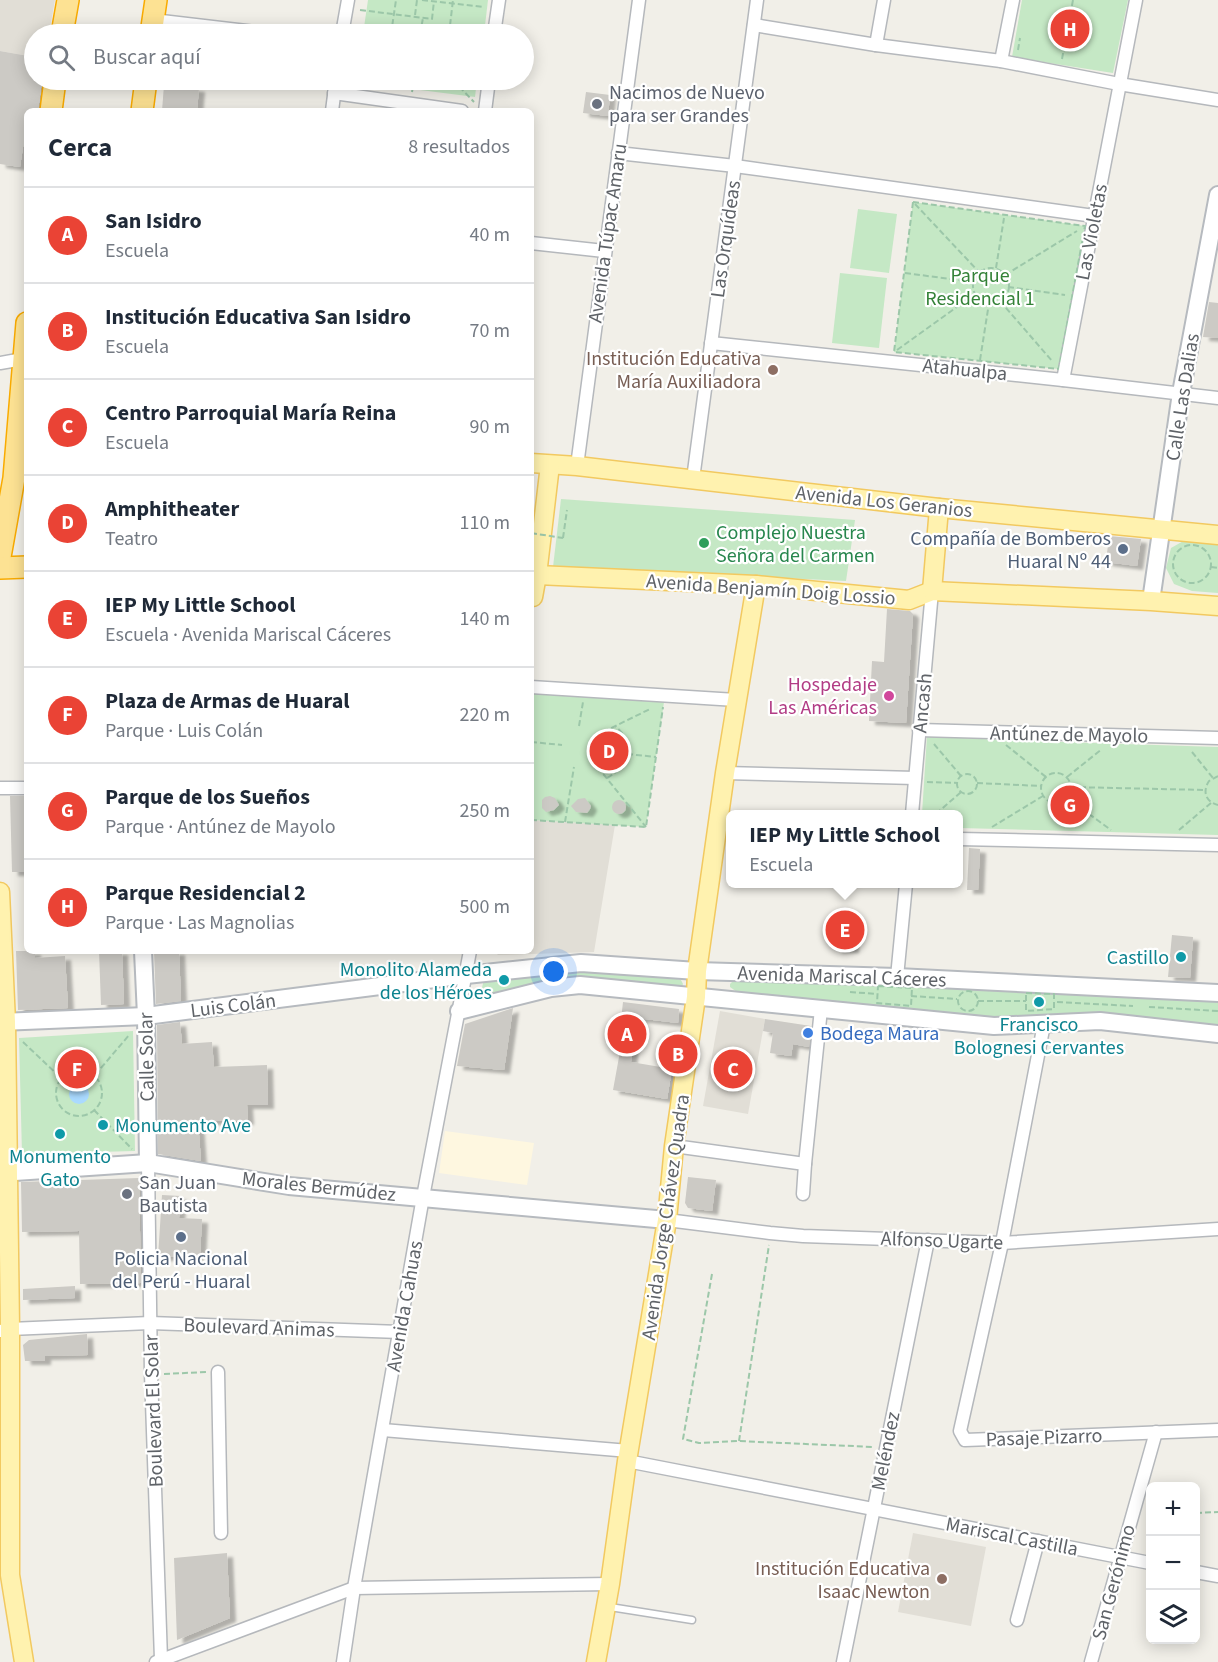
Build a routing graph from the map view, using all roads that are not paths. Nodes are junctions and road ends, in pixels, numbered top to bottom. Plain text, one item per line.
1 (68, 0) edge
2 (639, 0) edge
3 (757, 0) edge
4 (884, 0) edge
5 (1013, 0) edge
6 (1136, 0) edge
7 (347, 4) edge
8 (498, 4) edge
9 (154, 18) edge
10 (64, 24) edge
11 (199, 24) edge
12 (344, 24) edge
13 (495, 24) edge
14 (754, 25) junction
15 (876, 45) junction
16 (1001, 61) junction
17 (1119, 84) junction
18 (54, 90) edge
19 (145, 90) edge
20 (334, 90) edge
21 (488, 90) edge
22 (334, 93) junction
23 (1218, 100) edge
24 (51, 108) edge
25 (142, 108) edge
26 (332, 108) edge
27 (441, 108) edge
28 (485, 108) edge
29 (618, 153) junction
30 (735, 166) junction
31 (1217, 205) edge
32 (1094, 216) junction
33 (534, 243) edge
34 (604, 251) junction
35 (711, 343) junction
36 (24, 350) edge
37 (23, 359) junction
38 (0, 363) edge
39 (1061, 374) junction
40 (1181, 393) junction
41 (1218, 398) edge
42 (534, 463) edge
43 (550, 465) junction
44 (577, 466) junction
45 (14, 478) edge
46 (693, 479) junction
47 (939, 508) junction
48 (1161, 530) junction
49 (1218, 535) edge
50 (0, 557) edge
51 (24, 567) edge
52 (0, 568) edge
53 (537, 574) junction
54 (756, 585) junction
55 (534, 590) edge
56 (932, 591) junction
57 (1151, 601) junction
58 (1218, 606) edge
59 (534, 687) edge
60 (736, 700) junction
61 (919, 730) junction
62 (1218, 738) edge
63 (725, 773) junction
64 (920, 780) junction
65 (0, 788) edge
66 (24, 788) edge
67 (913, 810) edge
68 (963, 839) edge
69 (1218, 845) edge
70 (906, 888) edge
71 (0, 892) edge
72 (143, 954) edge
73 (470, 954) edge
74 (697, 971) junction
75 (466, 975) junction
76 (897, 977) junction
77 (1218, 993) edge
78 (696, 997) junction
79 (820, 1009) junction
80 (459, 1011) junction
81 (146, 1016) junction
82 (3, 1022) edge
83 (1044, 1024) junction
84 (1218, 1034) edge
85 (674, 1146) junction
86 (148, 1163) junction
87 (805, 1164) junction
88 (4, 1173) edge
89 (803, 1194) dead end
90 (423, 1197) junction
91 (667, 1220) junction
92 (1218, 1229) edge
93 (928, 1240) junction
94 (1002, 1243) junction
95 (150, 1323) junction
96 (5, 1330) edge
97 (400, 1332) junction
98 (218, 1372) road end
99 (383, 1430) junction
100 (1218, 1430) edge
101 (1156, 1432) junction
102 (628, 1456) junction
103 (873, 1509) junction
104 (221, 1533) dead end
105 (1038, 1541) junction
106 (1120, 1557) junction
107 (1146, 1562) edge
108 (1200, 1573) edge
109 (5, 1575) edge
110 (1218, 1576) edge
111 (610, 1584) junction
112 (354, 1588) junction
113 (606, 1606) junction
114 (692, 1620) dead end
115 (1017, 1620) dead end
116 (158, 1661) edge
117 (24, 1662) edge
118 (342, 1662) edge
119 (596, 1662) edge
120 (843, 1662) edge
121 (1091, 1662) edge

1 - 10 highway
2 - 29 street, Avenida Túpac Amaru
3 - 14 street, Las Orquídeas
4 - 15 street
5 - 16 street
6 - 17 street, Las Violetas
7 - 12 street
8 - 13 street
9 - 11 street
14 - 15 street
14 - 30 street, Las Orquídeas
15 - 16 street
16 - 17 street
17 - 23 street
17 - 32 street, Las Violetas
18 - 24 highway
19 - 25 highway
20 - 22 street
21 - 28 street
22 - 26 street
22 - 27 street
29 - 30 street
29 - 34 street, Avenida Túpac Amaru
30 - 32 street
30 - 35 street, Las Orquídeas
31 - 40 street, Calle Las Dalias
32 - 39 street, Las Violetas
33 - 34 street
34 - 44 street, Avenida Túpac Amaru
35 - 39 street, Atahualpa
35 - 46 street, Las Orquídeas
36 - 37 highway
37 - 38 street
37 - 45 highway
39 - 40 street, Atahualpa
40 - 41 street, Atahualpa
40 - 48 street, Calle Las Dalias
42 - 43 main road, Avenida Los Geranios
43 - 44 main road, Avenida Los Geranios
43 - 53 main road
44 - 46 main road, Avenida Los Geranios
45 - 50 highway
46 - 47 main road, Avenida Los Geranios
47 - 48 main road, Avenida Los Geranios
47 - 56 main road
48 - 49 main road, Avenida Los Geranios
48 - 57 street, Calle Las Dalias
51 - 52 highway
53 - 54 main road, Avenida Benjamín Doig Lossio
53 - 55 main road
54 - 56 main road, Avenida Benjamín Doig Lossio
54 - 60 main road, Avenida Jorge Chávez Quadra
56 - 57 main road, Avenida Benjamín Doig Lossio
56 - 61 street, Ancash
57 - 58 main road, Avenida Benjamín Doig Lossio
59 - 60 street
60 - 63 main road, Avenida Jorge Chávez Quadra
61 - 62 street, Antúnez de Mayolo
61 - 64 street, Ancash
63 - 64 street
63 - 74 main road, Avenida Jorge Chávez Quadra
64 - 67 street, Ancash
65 - 66 street
68 - 69 street
70 - 76 street
71 - 82 main road
72 - 81 street, Calle Solar
73 - 75 street, Avenida Cahuas
74 - 75 street, Avenida Mariscal Cáceres
74 - 76 street, Avenida Mariscal Cáceres
74 - 78 main road, Avenida Jorge Chávez Quadra
75 - 80 street, Avenida Cahuas
75 - 81 street, Luis Colán
76 - 77 street, Avenida Mariscal Cáceres
78 - 79 street
78 - 80 street
78 - 85 main road, Avenida Jorge Chávez Quadra
79 - 83 street
79 - 87 street
80 - 90 street, Avenida Cahuas
81 - 82 street, Luis Colán
81 - 86 street, Calle Solar
82 - 88 main road
83 - 84 street
83 - 94 street
85 - 87 street
85 - 91 main road, Avenida Jorge Chávez Quadra
86 - 88 street, Morales Bermúdez
86 - 90 street, Morales Bermúdez
86 - 95 street, Boulevard El Solar
87 - 89 street
88 - 96 main road
90 - 91 street, Morales Bermúdez
90 - 97 street, Avenida Cahuas
91 - 93 street, Alfonso Ugarte
91 - 102 main road, Avenida Jorge Chávez Quadra
92 - 94 street, Alfonso Ugarte
93 - 94 street, Alfonso Ugarte
93 - 103 street, Meléndez
94 - 101 street, Pasaje Pizarro
95 - 96 street, Boulevard Animas
95 - 97 street, Boulevard Animas
95 - 116 street, Boulevard El Solar
96 - 109 main road
97 - 99 street, Avenida Cahuas
98 - 104 street
99 - 102 street, Mariscal Castilla
99 - 112 street, Avenida Cahuas
100 - 101 street, Pasaje Pizarro
101 - 106 street, San Gerónimo
102 - 103 street, Mariscal Castilla
102 - 111 main road, Avenida Jorge Chávez Quadra
103 - 105 street, Mariscal Castilla
103 - 120 street, Meléndez
105 - 106 street, Mariscal Castilla
105 - 115 street
106 - 107 street, Mariscal Castilla
106 - 121 street, San Gerónimo
108 - 110 street
109 - 117 main road
111 - 112 street
111 - 113 main road, Avenida Jorge Chávez Quadra
112 - 116 street
112 - 118 street, Avenida Cahuas
113 - 114 lane
113 - 119 main road, Avenida Jorge Chávez Quadra

